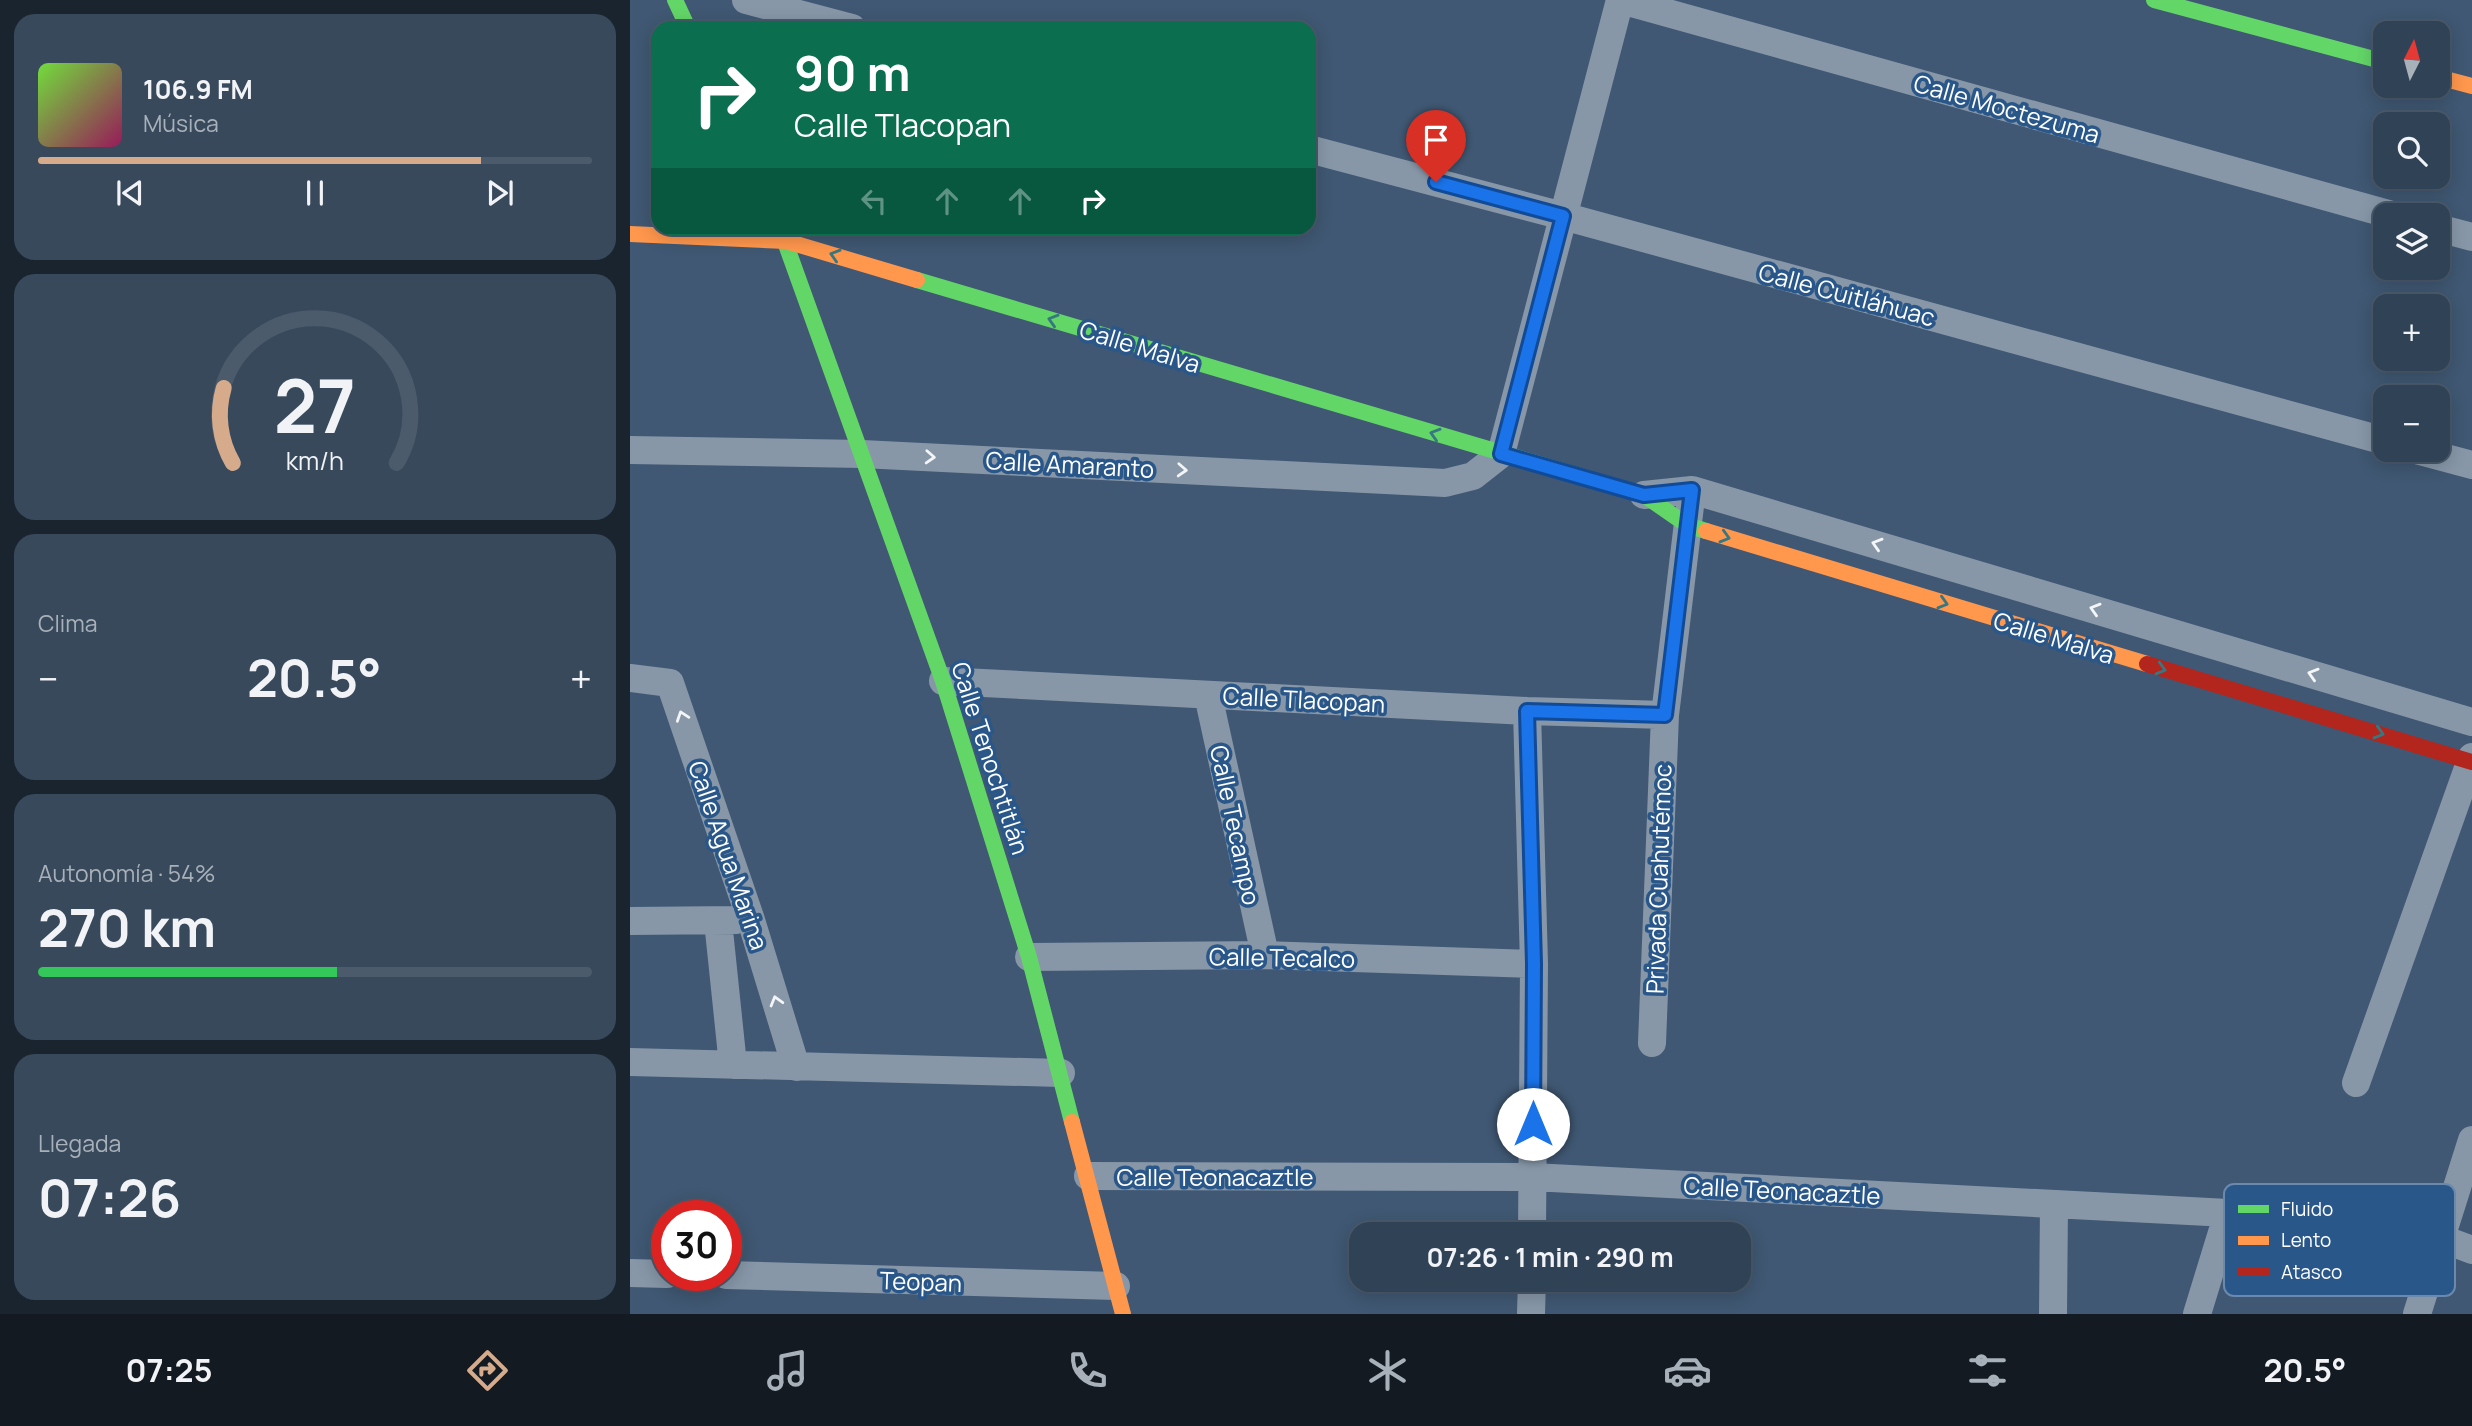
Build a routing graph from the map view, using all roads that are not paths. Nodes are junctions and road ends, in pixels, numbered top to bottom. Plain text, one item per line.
1 (675, 0) edge
2 (746, 0) edge
3 (1620, 0) edge
4 (2154, 0) edge
5 (685, 21) edge
6 (826, 21) edge
7 (2373, 59) edge
8 (2450, 80) edge
9 (2472, 86) edge
10 (1316, 151) edge
11 (2373, 210) edge
12 (1563, 216) junction
13 (2450, 231) edge
14 (630, 234) edge
15 (651, 234) edge
16 (783, 235) edge
17 (786, 235) edge
18 (2472, 237) edge
19 (2373, 438) edge
20 (630, 450) edge
21 (862, 454) junction
22 (1501, 454) junction
23 (2450, 459) edge
24 (2472, 465) edge
25 (1692, 490) junction
26 (1644, 495) junction
27 (1687, 526) junction
28 (630, 678) edge
29 (943, 681) junction
30 (1208, 695) junction
31 (1527, 711) junction
32 (1665, 715) junction
33 (2472, 722) edge
34 (2471, 761) edge
35 (751, 920) junction
36 (630, 921) edge
37 (718, 921) junction
38 (1265, 954) junction
39 (1029, 957) junction
40 (1534, 964) junction
41 (1652, 1043) dead end
42 (630, 1062) edge
43 (733, 1065) junction
44 (796, 1067) junction
45 (1061, 1073) junction
46 (2356, 1083) dead end
47 (2472, 1140) edge
48 (1088, 1175) junction
49 (1532, 1177) junction
50 (2455, 1192) edge
51 (2053, 1204) junction
52 (2224, 1213) edge
53 (1532, 1222) edge
54 (2224, 1226) edge
55 (2455, 1244) edge
56 (2472, 1250) edge
57 (630, 1273) edge
58 (651, 1274) edge
59 (742, 1275) edge
60 (1116, 1286) junction
61 (1532, 1292) edge
62 (2422, 1296) edge
63 (1123, 1314) edge
64 (1531, 1314) edge
65 (2053, 1314) edge
66 (2197, 1314) edge
67 (2417, 1314) edge

1 - 5 street
2 - 6 street
3 - 11 street, Calle Moctezuma
3 - 12 street
4 - 7 street
8 - 9 street
10 - 12 street, Calle Cuitláhuac
12 - 19 street, Calle Cuitláhuac
12 - 22 street
13 - 18 street
14 - 15 street, Calle Malva
16 - 21 street, Calle Tenochtitlán
22 -> 17 street, Calle Malva
20 - 21 street, Calle Amaranto
21 -> 22 street, Calle Amaranto
21 - 29 street, Calle Tenochtitlán
22 - 26 street, Calle Malva
23 - 24 street
25 - 26 street, Calle Malva
25 - 27 street, Privada Cuahutémoc
33 -> 25 street, Calle Malva
26 - 27 street, Calle Malva
27 - 32 street, Privada Cuahutémoc
27 -> 34 street, Calle Malva
35 -> 28 street, Calle Agua Marina
29 - 30 street, Calle Tlacopan
29 - 39 street, Calle Tenochtitlán
30 - 31 street, Calle Tlacopan
30 - 38 street, Calle Tecampo
31 - 32 street, Calle Tlacopan
31 - 40 street
32 - 41 street, Privada Cuahutémoc
34 - 46 street
35 - 37 street
44 -> 35 street, Calle Agua Marina
36 - 37 street
37 - 43 street
38 - 39 street, Calle Tecalco
38 - 40 street, Calle Tecalco
39 - 45 street, Calle Tenochtitlán
40 - 49 street
42 - 43 street
43 - 44 street
44 - 45 street
45 - 48 street, Calle Tenochtitlán
47 - 50 street
48 - 49 street, Calle Teonacaztle
48 - 60 street, Calle Tenochtitlán
49 - 51 street, Calle Teonacaztle
49 - 53 street
51 - 52 street, Calle Teonacaztle
51 - 65 street
54 - 66 street
55 - 56 street, Calle Teonacaztle
57 - 58 street
59 - 60 street, Teopan
60 - 63 street, Calle Tenochtitlán
61 - 64 street
62 - 67 street

